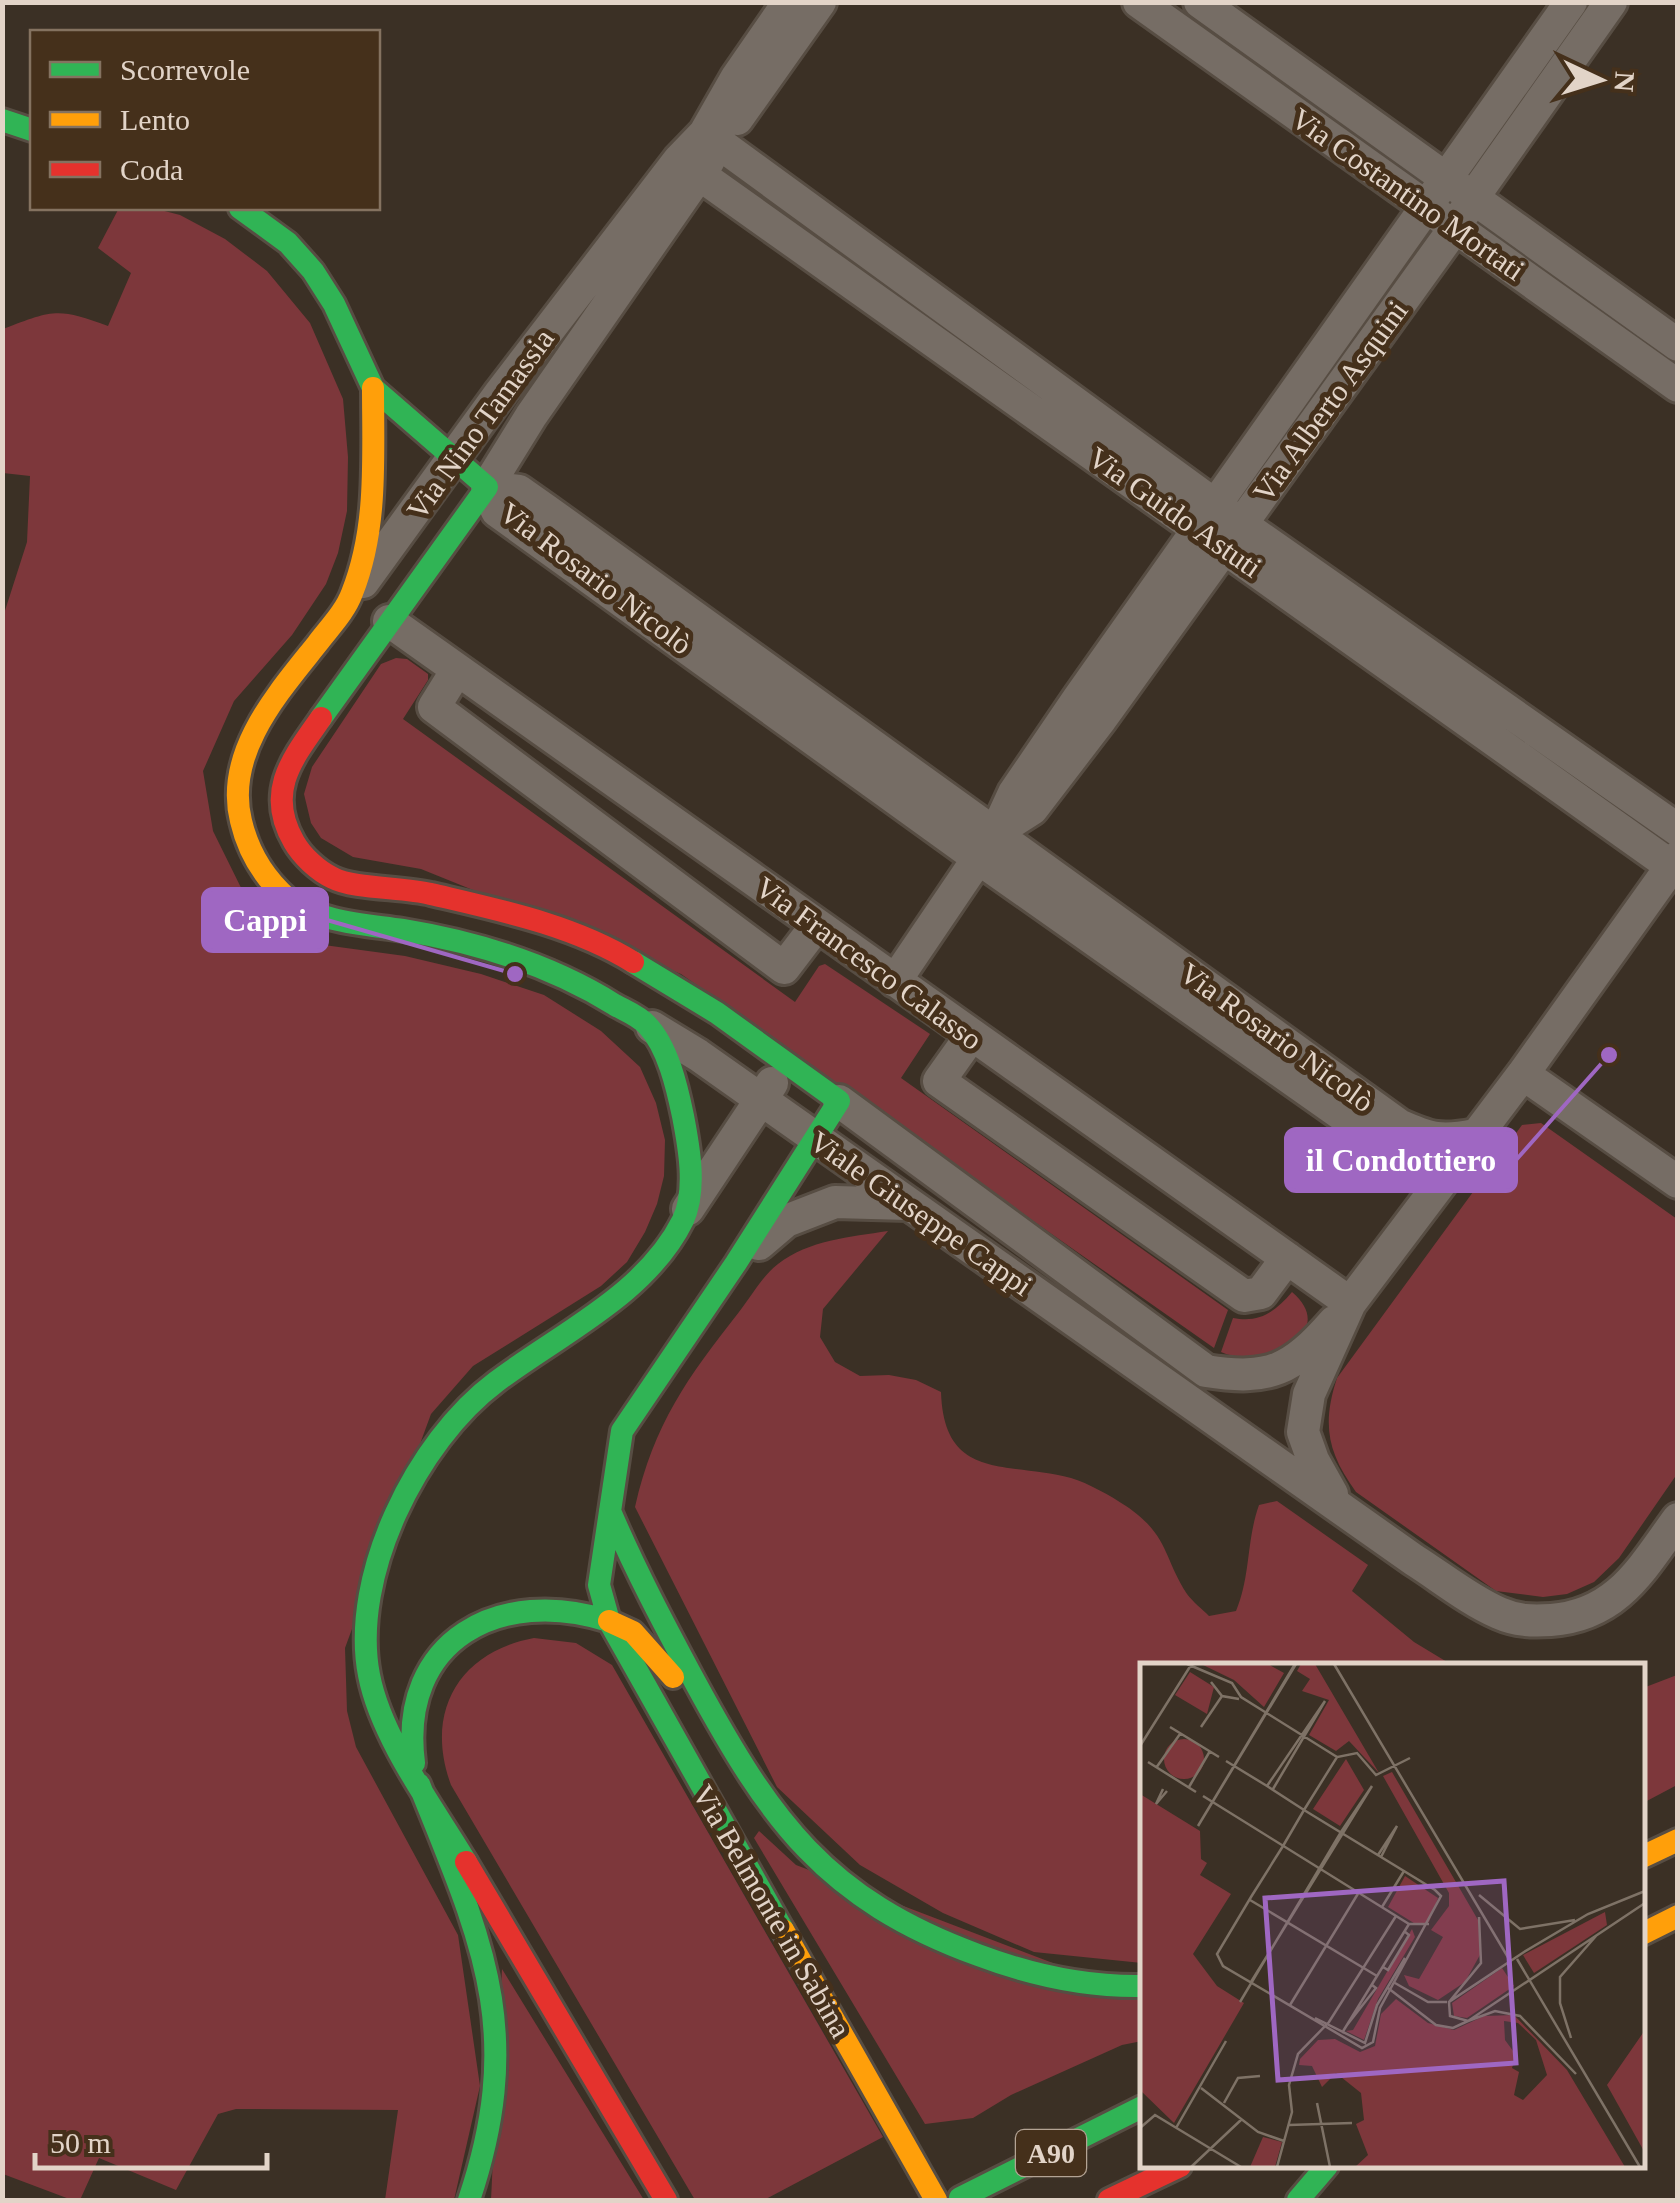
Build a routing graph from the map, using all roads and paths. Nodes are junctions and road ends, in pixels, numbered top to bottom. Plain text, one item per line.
1 (789, 2) edge
2 (820, 2) edge
3 (1139, 2) edge
4 (1200, 2) edge
5 (1572, 2) edge
6 (1611, 2) edge
7 (2, 120) edge
8 (30, 129) edge
9 (712, 139) junction
10 (689, 168) junction
11 (1459, 201) junction
12 (243, 210) edge
13 (1427, 210) junction
14 (1678, 346) edge
15 (1678, 386) edge
16 (373, 388) junction
17 (453, 461) junction
18 (487, 487) junction
19 (1220, 526) junction
20 (349, 602) junction
21 (389, 621) junction
22 (457, 670) junction
23 (283, 824) joint
24 (1678, 830) edge
25 (987, 845) junction
26 (1674, 861) edge
27 (260, 866) joint
28 (816, 926) junction
29 (895, 980) junction
30 (648, 1025) junction
31 (970, 1036) junction
32 (785, 1062) junction
33 (1523, 1074) junction
34 (761, 1100) junction
35 (839, 1102) junction
36 (1475, 1136) junction
37 (814, 1138) junction
38 (1678, 1182) edge
39 (1434, 1191) junction
40 (908, 1204) junction
41 (685, 1215) junction
42 (1287, 1258) junction
43 (736, 1264) junction
44 (1350, 1303) junction
45 (1338, 1504) junction
46 (610, 1511) junction
47 (1678, 1519) edge
48 (609, 1621) junction
49 (734, 1754) junction
50 (419, 1784) junction
51 (1678, 1840) edge
52 (1645, 1856) edge
53 (1678, 1916) edge
54 (1645, 1932) edge
55 (1140, 1986) edge
56 (1140, 2108) edge
57 (1176, 2168) edge
58 (1324, 2168) edge
59 (960, 2198) edge
60 (469, 2200) edge
61 (666, 2200) edge
62 (936, 2200) edge
63 (1109, 2200) edge
64 (1298, 2200) edge

1 - 9 street, Via Nino Tamassia
2 - 9 street, Via Nino Tamassia
3 - 13 street, Via Costantino Mortati
4 - 11 street, Via Costantino Mortati
5 - 11 street, Via Alberto Asquini
6 - 11 street, Via Alberto Asquini
7 - 8 main road
9 - 10 street, Via Nino Tamassia
9 - 19 street, Via Guido Astuti
10 - 17 street, Via Nino Tamassia
10 - 18 street, Via Nino Tamassia
10 - 19 street, Via Guido Astuti
11 - 13 street, Via Alberto Asquini
11 - 14 street, Via Costantino Mortati
11 - 15 street, Via Costantino Mortati
11 - 19 street, Via Alberto Asquini
12 - 16 main road
13 - 19 street, Via Alberto Asquini
16 - 17 main road
16 - 20 main road
17 - 18 main road
17 - 20 street, Via Nino Tamassia
18 - 21 main road, Via Nino Tamassia
18 - 25 street, Via Rosario Nicolò
19 - 24 street, Via Guido Astuti
19 - 25 street, Via Alberto Asquini
19 - 26 street, Via Guido Astuti
20 - 27 main road, Via Nino Tamassia
21 - 22 street, Via Francesco Calasso
21 - 23 main road, Via Nino Tamassia
22 - 28 street, Via Francesco Calasso
22 - 28 street
23 - 32 main road, Viale Giuseppe Cappi
25 - 29 street, Via Alberto Asquini
25 - 36 street, Via Rosario Nicolò
25 - 39 street, Via Rosario Nicolò
26 - 33 street
27 - 30 main road, Viale Giuseppe Cappi
28 - 29 street, Via Francesco Calasso
29 - 31 street, Via Francesco Calasso
30 - 34 street, Viale Giuseppe Cappi
30 - 41 main road
31 - 42 street, Via Francesco Calasso
31 - 42 street
32 - 34 street
32 - 35 main road, Viale Giuseppe Cappi
33 - 36 street
33 - 38 street
34 - 37 street, Viale Giuseppe Cappi
34 - 41 street
35 - 37 main road
35 - 44 street, Viale Giuseppe Cappi
36 - 39 street
37 - 40 street, Viale Giuseppe Cappi
37 - 43 main road
39 - 44 street
40 - 43 street, Via Belmonte in Sabina
40 - 45 street, Viale Giuseppe Cappi
41 - 50 main road
42 - 44 street, Via Francesco Calasso
43 - 46 main road, Via Belmonte in Sabina
44 - 45 street
45 - 47 street, Viale Giuseppe Cappi
46 - 48 main road, Via Belmonte in Sabina
46 - 49 main road
48 - 49 main road
48 - 50 main road
48 - 62 main road, Via Belmonte in Sabina
49 - 55 main road
50 - 60 main road
50 - 61 main road
51 - 52 main road
53 - 54 main road
56 - 59 main road, A90
57 - 63 main road, A90
58 - 64 main road

